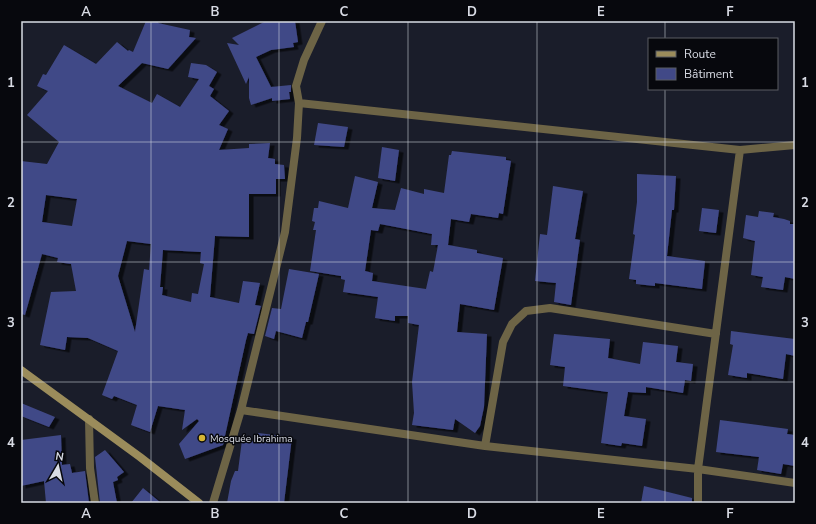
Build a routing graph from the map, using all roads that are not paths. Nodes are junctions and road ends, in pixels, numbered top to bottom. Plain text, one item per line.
1 (322, 21) edge
2 (299, 102) junction
3 (795, 145) edge
4 (740, 150) junction
5 (716, 334) junction
6 (21, 370) edge
7 (241, 410) junction
8 (89, 419) junction
9 (485, 446) junction
10 (698, 468) junction
11 (795, 483) edge
12 (95, 503) edge
13 (199, 503) edge
14 (213, 503) edge
15 (698, 503) edge

1 - 2 street
2 - 4 street
2 - 7 street
3 - 4 street
4 - 5 street
5 - 9 street
5 - 10 street
6 - 8 street
7 - 9 street
7 - 14 street
8 - 12 street
8 - 13 street
9 - 10 street
10 - 11 street
10 - 15 street

